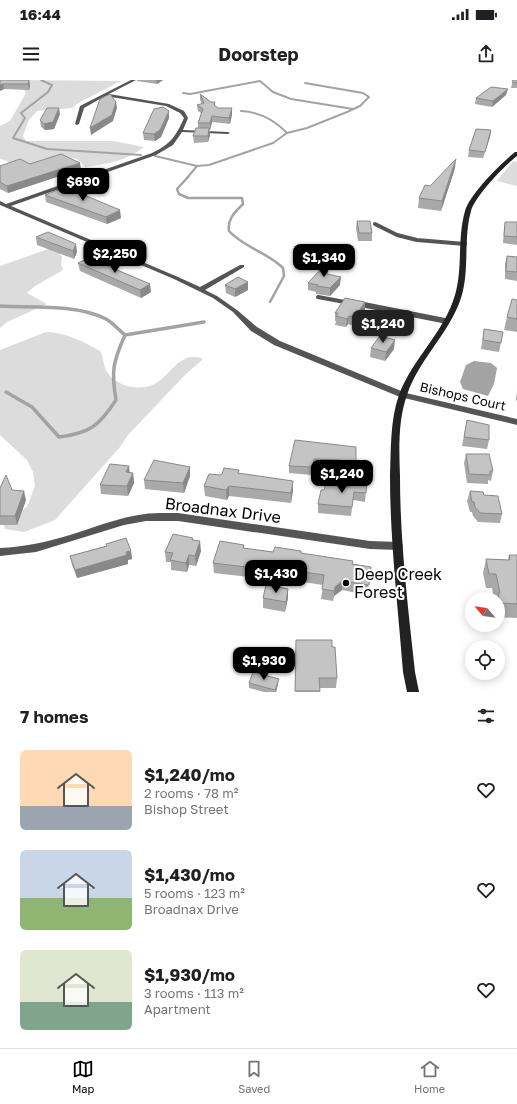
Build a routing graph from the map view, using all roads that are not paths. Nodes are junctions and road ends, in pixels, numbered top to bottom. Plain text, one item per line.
1 (134, 80) edge
2 (105, 95) junction
3 (77, 124) dead end
4 (180, 131) junction
5 (228, 133) dead end
6 (515, 157) edge
7 (3, 205) edge
8 (375, 224) dead end
9 (465, 244) junction
10 (242, 266) dead end
11 (200, 290) junction
12 (318, 297) dead end
13 (446, 321) junction
14 (403, 395) junction
15 (517, 422) edge
16 (398, 546) junction
17 (0, 552) edge
18 (413, 692) edge

1 - 2 street
2 - 3 street
2 - 4 street
4 - 5 street
4 - 7 street
6 - 9 street
7 - 11 street, Bishops Court
8 - 9 lane
9 - 13 street
10 - 11 street
11 - 14 street, Bishops Court
12 - 13 lane
13 - 14 street
14 - 15 street, Bishops Court
14 - 16 street
16 - 17 street, Broadnax Drive
16 - 18 street

